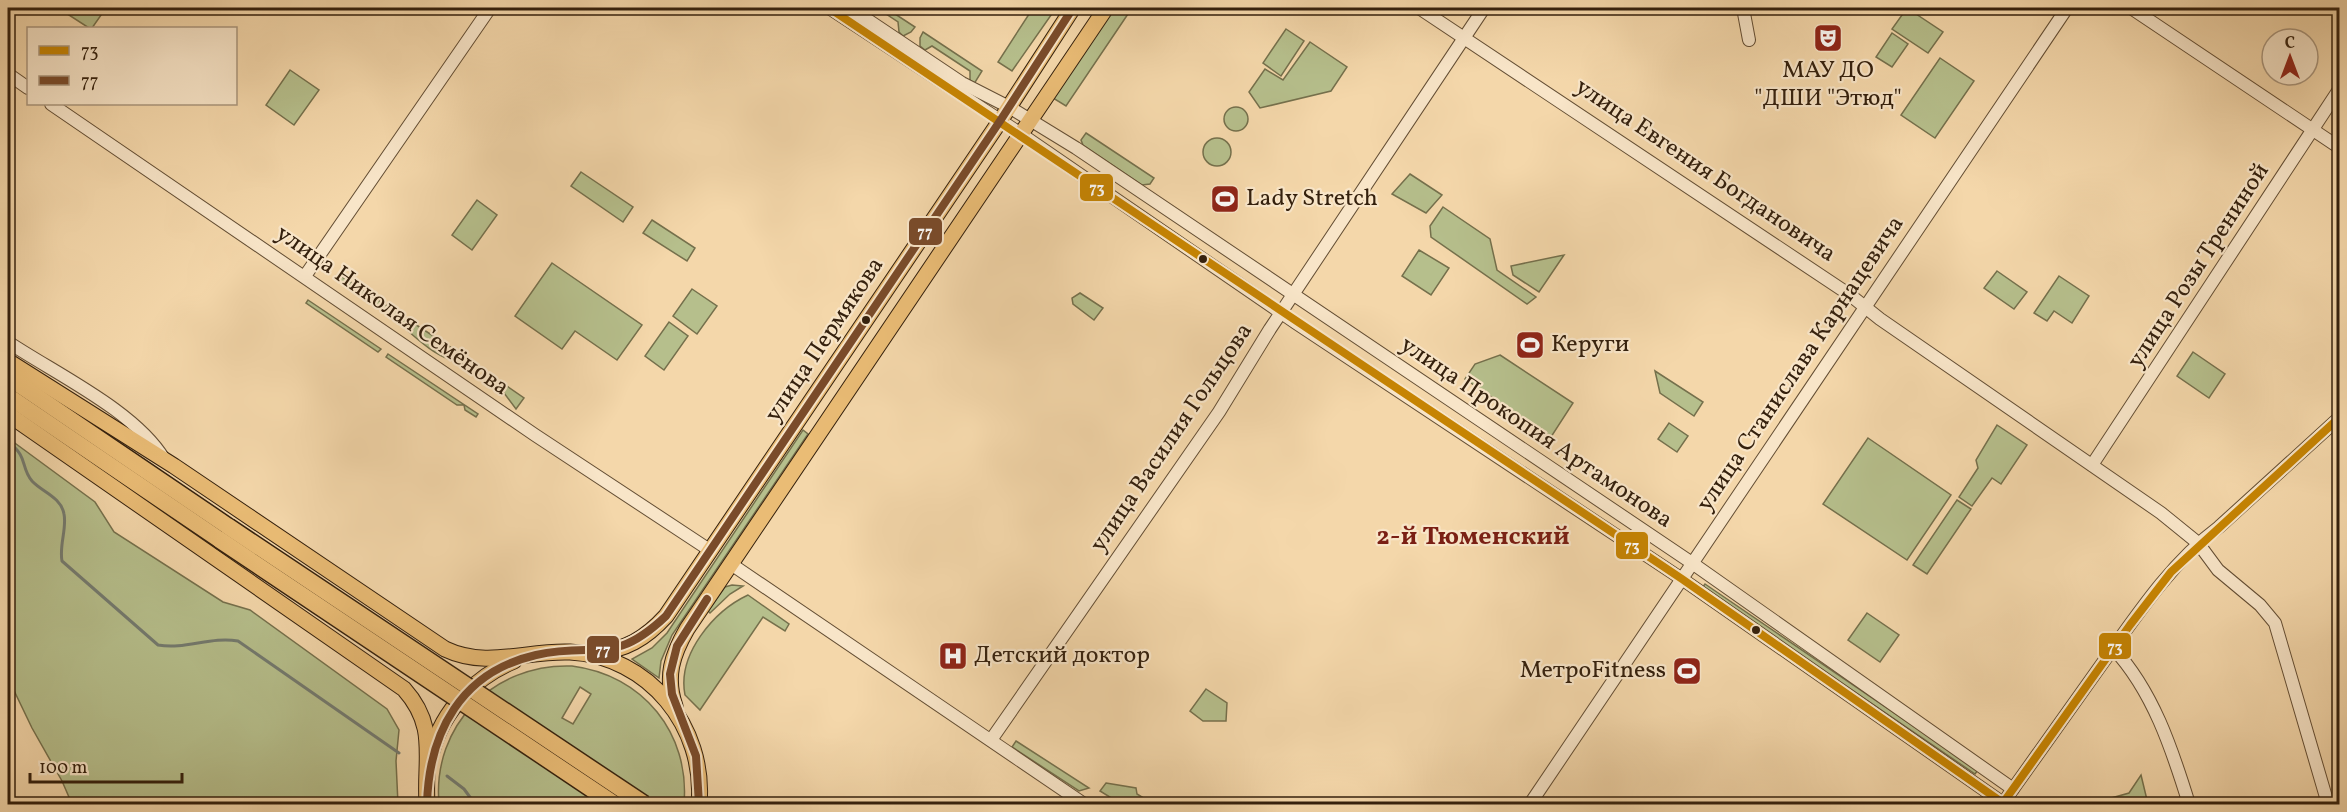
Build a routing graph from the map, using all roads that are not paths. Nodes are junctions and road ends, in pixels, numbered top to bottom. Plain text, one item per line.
1 (490, 8) edge
2 (829, 8) edge
3 (850, 8) edge
4 (1073, 8) edge
5 (1106, 8) edge
6 (1419, 8) edge
7 (1484, 8) edge
8 (1743, 8) edge
9 (2067, 8) edge
10 (2131, 8) edge
11 (1464, 37) junction
12 (1749, 40) dead end
13 (8, 74) edge
14 (27, 87) edge
15 (2340, 88) edge
16 (52, 105) edge
17 (1009, 107) junction
18 (1000, 121) junction
19 (1030, 121) junction
20 (2312, 130) junction
21 (1021, 134) junction
22 (2340, 148) edge
23 (305, 276) junction
24 (1293, 295) junction
25 (1866, 306) junction
26 (1281, 313) junction
27 (8, 342) edge
28 (8, 361) edge
29 (8, 377) edge
30 (8, 396) edge
31 (8, 414) edge
32 (2340, 417) edge
33 (165, 460) junction
34 (2092, 465) junction
35 (224, 534) junction
36 (2198, 543) junction
37 (711, 551) junction
38 (1692, 563) junction
39 (732, 564) junction
40 (1682, 579) junction
41 (2113, 648) junction
42 (581, 653) junction
43 (534, 655) junction
44 (682, 720) junction
45 (991, 740) junction
46 (698, 768) junction
47 (427, 775) junction
48 (2013, 789) junction
49 (427, 804) edge
50 (614, 804) edge
51 (644, 804) edge
52 (699, 804) edge
53 (707, 804) edge
54 (1084, 804) edge
55 (1530, 804) edge
56 (2002, 804) edge
57 (2189, 804) edge
58 (2328, 804) edge

1 - 23 street
2 - 18 street, улица Прокопия Артамонова
3 - 17 street, улица Прокопия Артамонова
4 - 17 main road, улица Пермякова
5 - 19 main road, улица Пермякова
6 - 11 street, улица Евгения Богдановича
7 - 11 street, улица Василия Гольцова
8 - 12 street
9 - 25 street, улица Станислава Карнацевича
10 - 20 street
11 - 24 street, улица Василия Гольцова
11 - 25 street, улица Евгения Богдановича
13 - 14 street
15 - 20 street, улица Розы Трениной
16 - 23 street, улица Николая Семёнова
17 - 18 main road, улица Пермякова
17 - 19 street, улица Прокопия Артамонова
18 - 21 street, улица Прокопия Артамонова
18 - 37 main road, улица Пермякова
19 - 21 main road, улица Пермякова
19 - 24 street, улица Прокопия Артамонова
20 - 22 street
20 - 34 street, улица Розы Трениной
21 - 26 street, улица Прокопия Артамонова
21 - 39 main road, улица Пермякова
23 - 37 street, улица Николая Семёнова
24 - 26 street, улица Василия Гольцова
24 - 38 street, улица Прокопия Артамонова
25 - 34 street, улица Евгения Богдановича
25 - 38 street, улица Станислава Карнацевича
26 - 40 street, улица Прокопия Артамонова
26 - 45 street, улица Василия Гольцова
27 - 33 street
28 - 33 main road
29 - 35 highway
30 - 35 highway
31 - 47 main road
32 - 36 street
33 - 43 main road
34 - 36 street, улица Евгения Богдановича
35 - 50 highway, bridge
35 - 51 highway, bridge
36 - 41 street
36 - 58 street, улица Евгения Богдановича
37 - 42 main road, улица Пермякова
38 - 40 street, улица Станислава Карнацевича
38 - 48 street, улица Прокопия Артамонова
39 - 44 main road, улица Пермякова
39 - 45 street
40 - 55 street, улица Станислава Карнацевича
40 - 56 street, улица Прокопия Артамонова
41 - 48 street
41 - 57 street
42 - 43 main road, улица Пермякова
42 - 44 main road
43 - 47 main road
44 - 46 main road
45 - 54 street
46 - 52 main road
46 - 53 main road
47 - 49 main road
48 - 56 street

